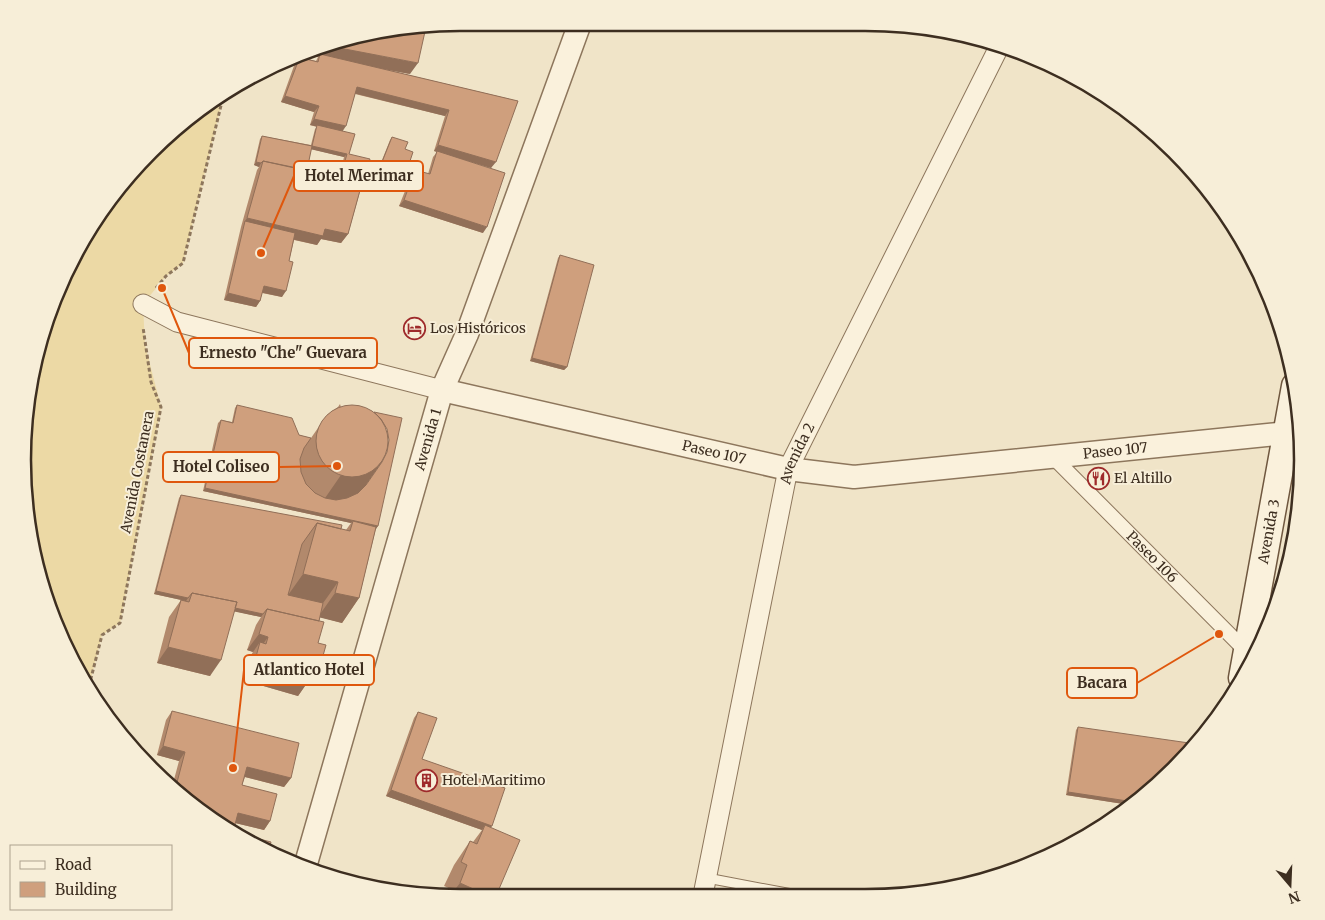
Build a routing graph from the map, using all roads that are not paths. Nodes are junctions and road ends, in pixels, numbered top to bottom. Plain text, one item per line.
1 (577, 31) edge
2 (996, 52) edge
3 (143, 304) road end
4 (442, 390) junction
5 (1293, 432) edge
6 (1052, 456) junction
7 (788, 468) junction
8 (1253, 642) edge
9 (1249, 653) edge
10 (307, 860) edge
11 (705, 886) edge
12 (738, 889) edge

1 - 4 street, Avenida 1
2 - 7 street, Avenida 2
3 - 4 street, Paseo 107
4 - 7 street, Paseo 107
4 - 10 street, Avenida 1
5 - 6 street, Paseo 107
5 - 8 main road, Avenida 3
6 - 7 street, Paseo 107
6 - 9 street, Paseo 106
7 - 11 street, Avenida 2
11 - 12 lane

